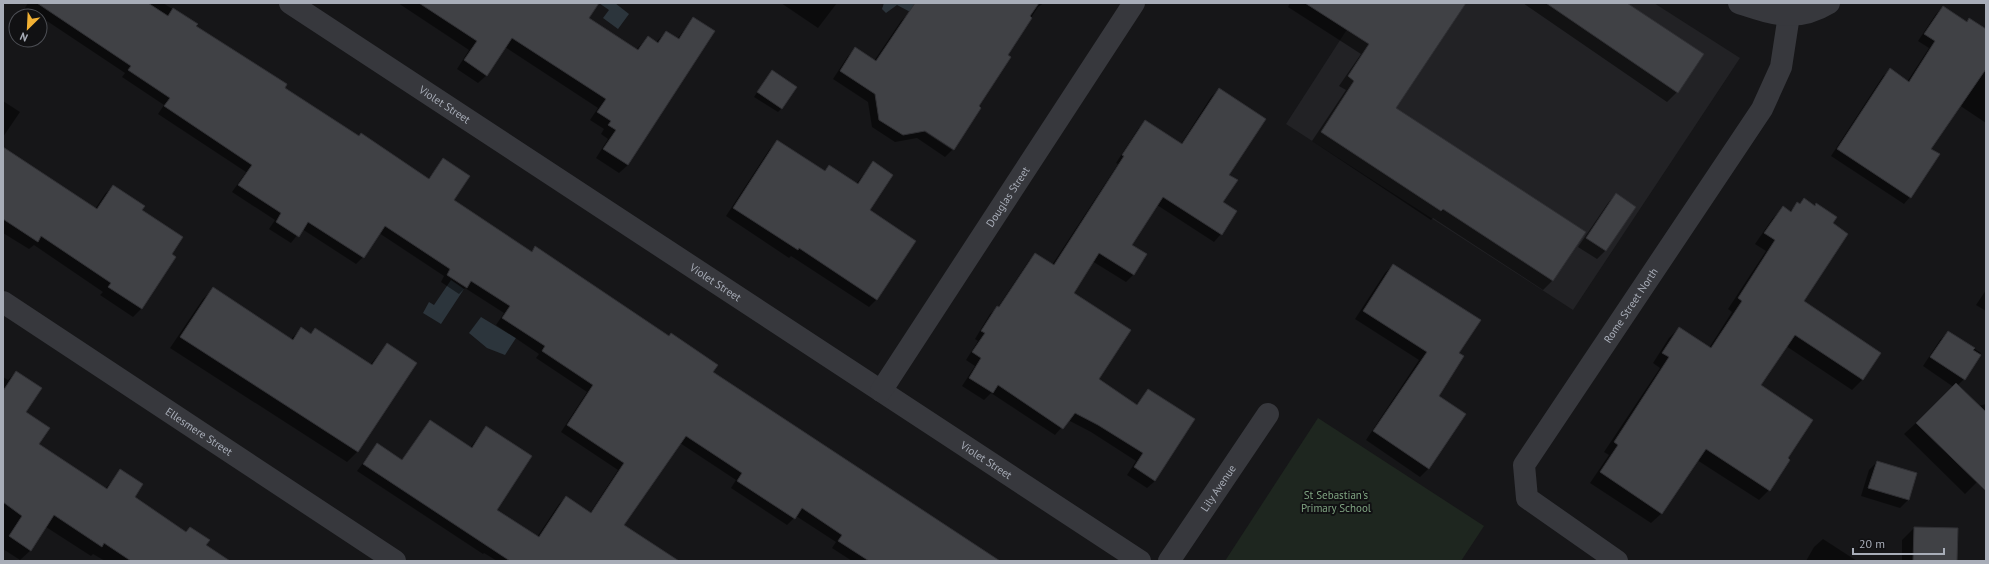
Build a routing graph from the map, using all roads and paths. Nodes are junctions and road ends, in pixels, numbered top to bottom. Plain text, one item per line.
1 (290, 3) edge
2 (1134, 3) edge
3 (1739, 3) edge
4 (1829, 3) edge
5 (1789, 15) junction
6 (3, 302) edge
7 (881, 391) junction
8 (1268, 414) dead end
9 (395, 561) edge
10 (1140, 561) edge
11 (1169, 561) edge
12 (1617, 561) edge

1 - 7 street, Violet Street
2 - 7 street, Douglas Street
3 - 5 street
4 - 5 street
5 - 12 street, Rome Street North
6 - 9 street, Ellesmere Street
7 - 10 street, Violet Street
8 - 11 street, Lily Avenue

